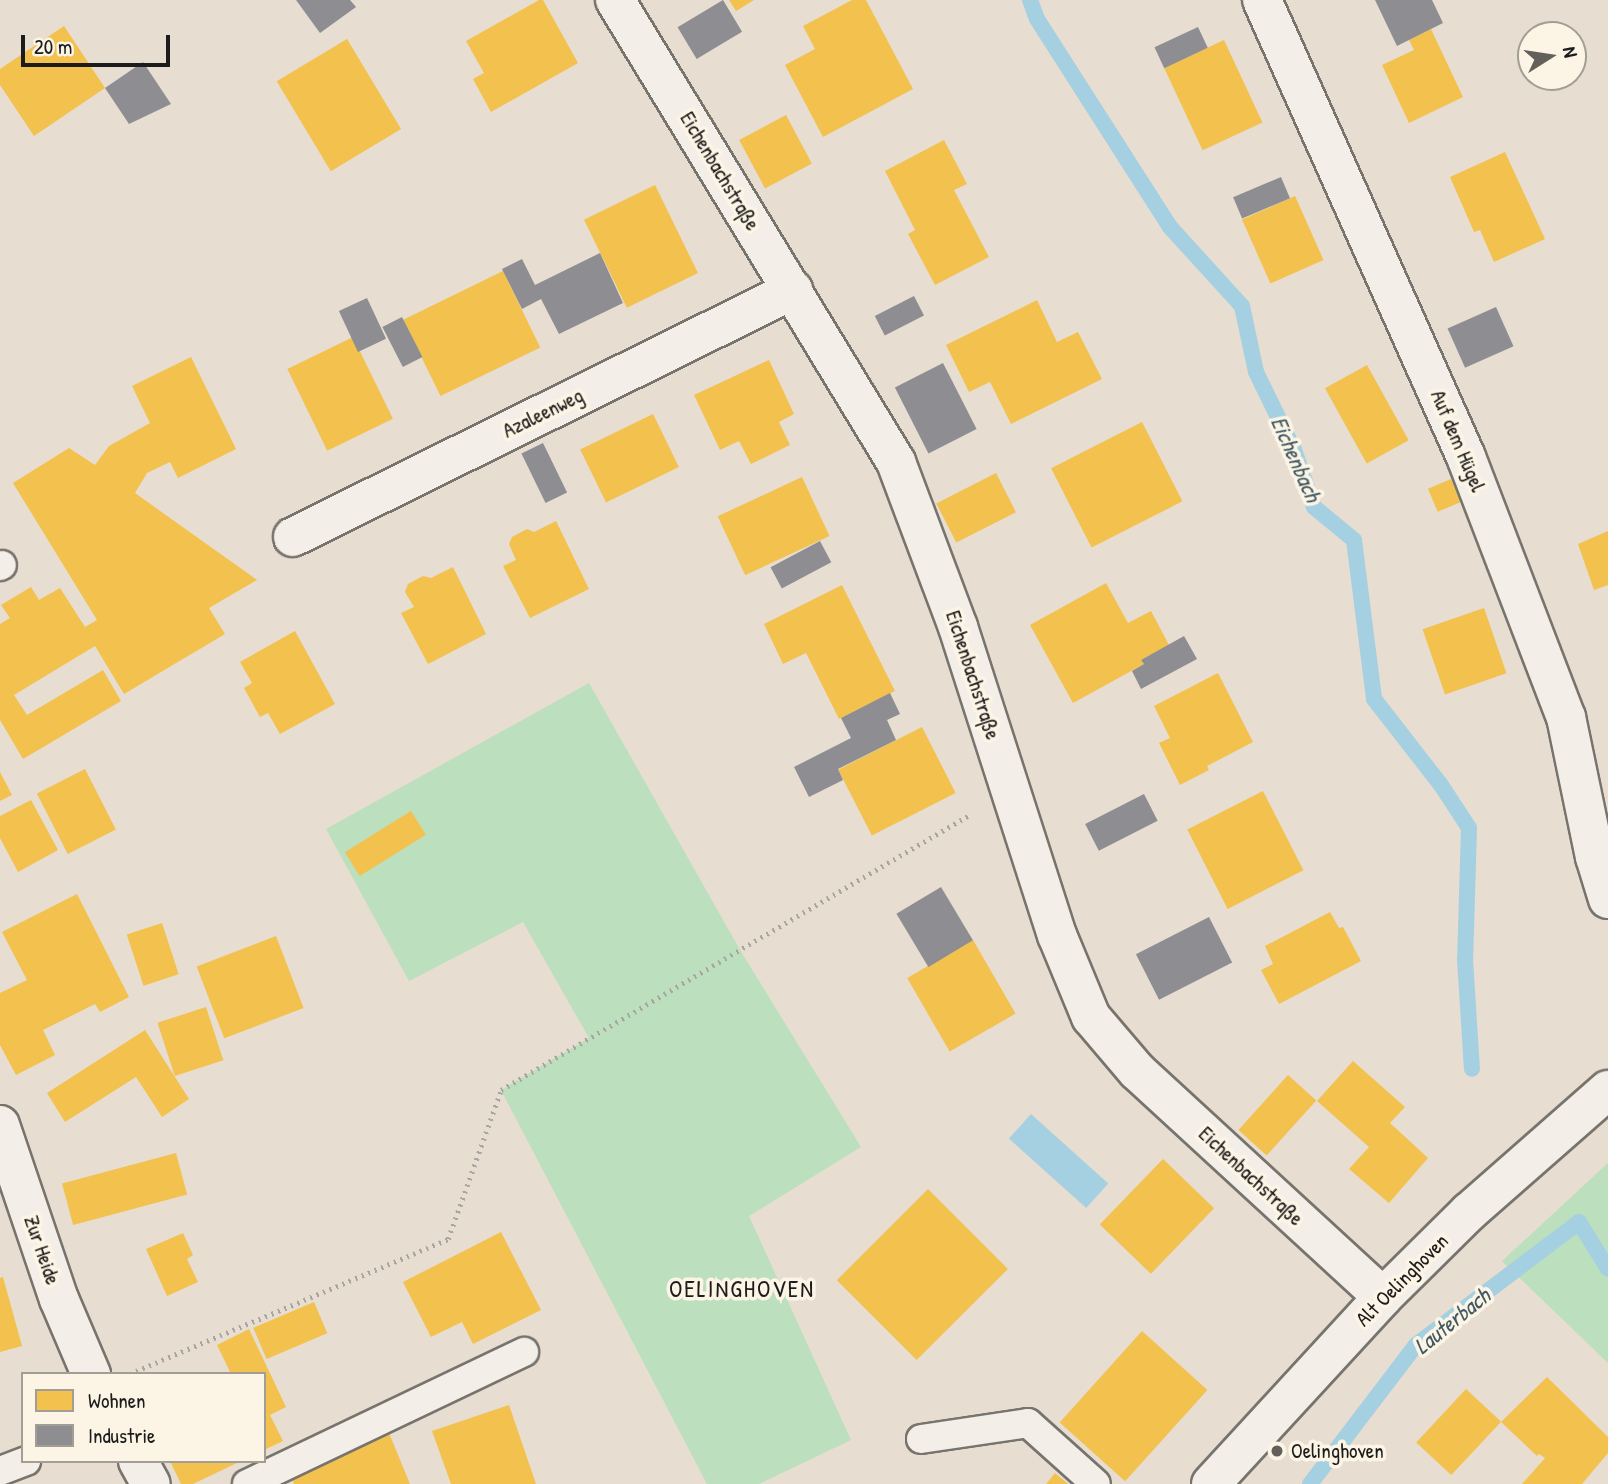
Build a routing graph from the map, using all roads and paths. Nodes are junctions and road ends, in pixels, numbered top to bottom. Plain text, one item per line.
1 (615, 0) edge
2 (1262, 0) edge
3 (793, 290) junction
4 (293, 537) dead end
5 (1011, 790) junction
6 (1608, 899) edge
7 (1608, 1090) edge
8 (0, 1125) edge
9 (1383, 1297) junction
10 (524, 1352) dead end
11 (90, 1372) edge
12 (134, 1372) edge
13 (921, 1439) dead end
14 (21, 1463) edge
15 (139, 1463) edge
16 (0, 1471) edge
17 (151, 1484) edge
18 (247, 1484) edge
19 (1097, 1484) edge
20 (1211, 1484) edge

1 - 3 street, Eichenbachstraße
2 - 6 street, Auf dem Hügel
3 - 4 street, Azaleenweg
3 - 5 street, Eichenbachstraße
5 - 9 street, Eichenbachstraße
5 - 12 path
7 - 9 street, Alt Oelinghoven
8 - 11 street, Zur Heide
9 - 20 street, Alt Oelinghoven
10 - 18 lane
13 - 19 lane
14 - 16 lane
15 - 17 street

